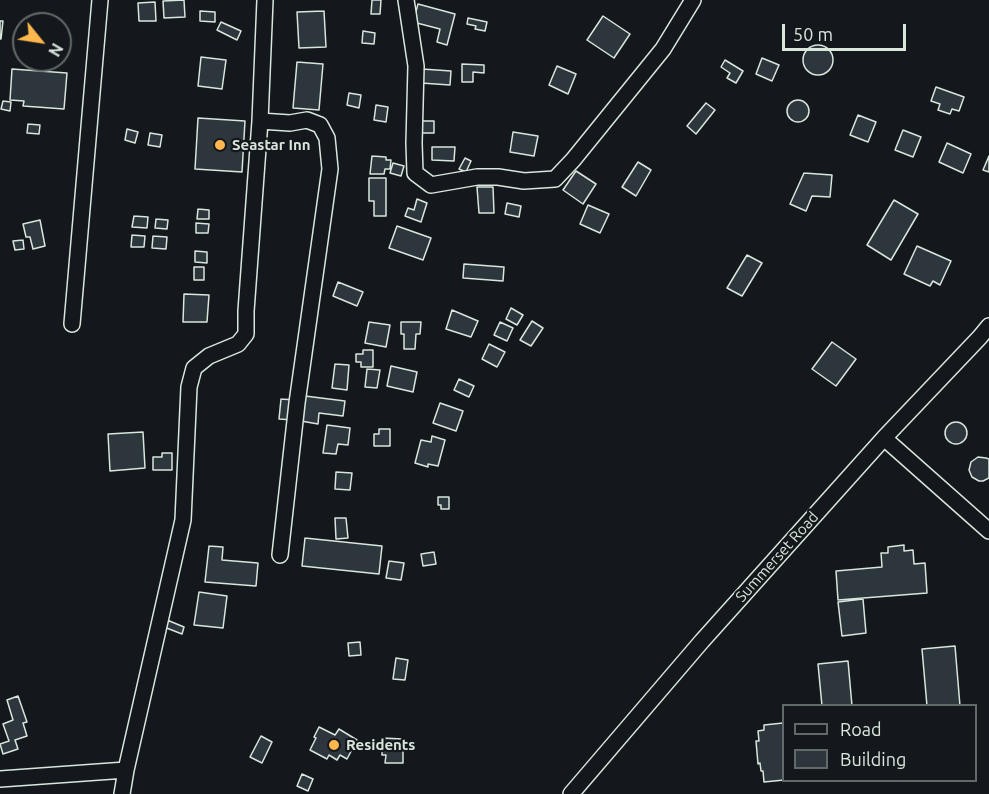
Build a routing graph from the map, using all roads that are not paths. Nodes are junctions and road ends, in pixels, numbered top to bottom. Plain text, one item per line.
1 (100, 0) edge
2 (265, 0) edge
3 (406, 0) edge
4 (693, 0) edge
5 (260, 121) junction
6 (72, 324) dead end
7 (989, 326) edge
8 (884, 438) junction
9 (989, 531) edge
10 (280, 555) dead end
11 (126, 770) junction
12 (0, 780) edge
13 (122, 794) edge
14 (571, 794) edge

1 - 6 street
2 - 5 street
3 - 4 street
5 - 10 street
5 - 11 street
7 - 8 street, Summerset Road
8 - 9 street
8 - 14 street, Summerset Road
11 - 12 street
11 - 13 street

